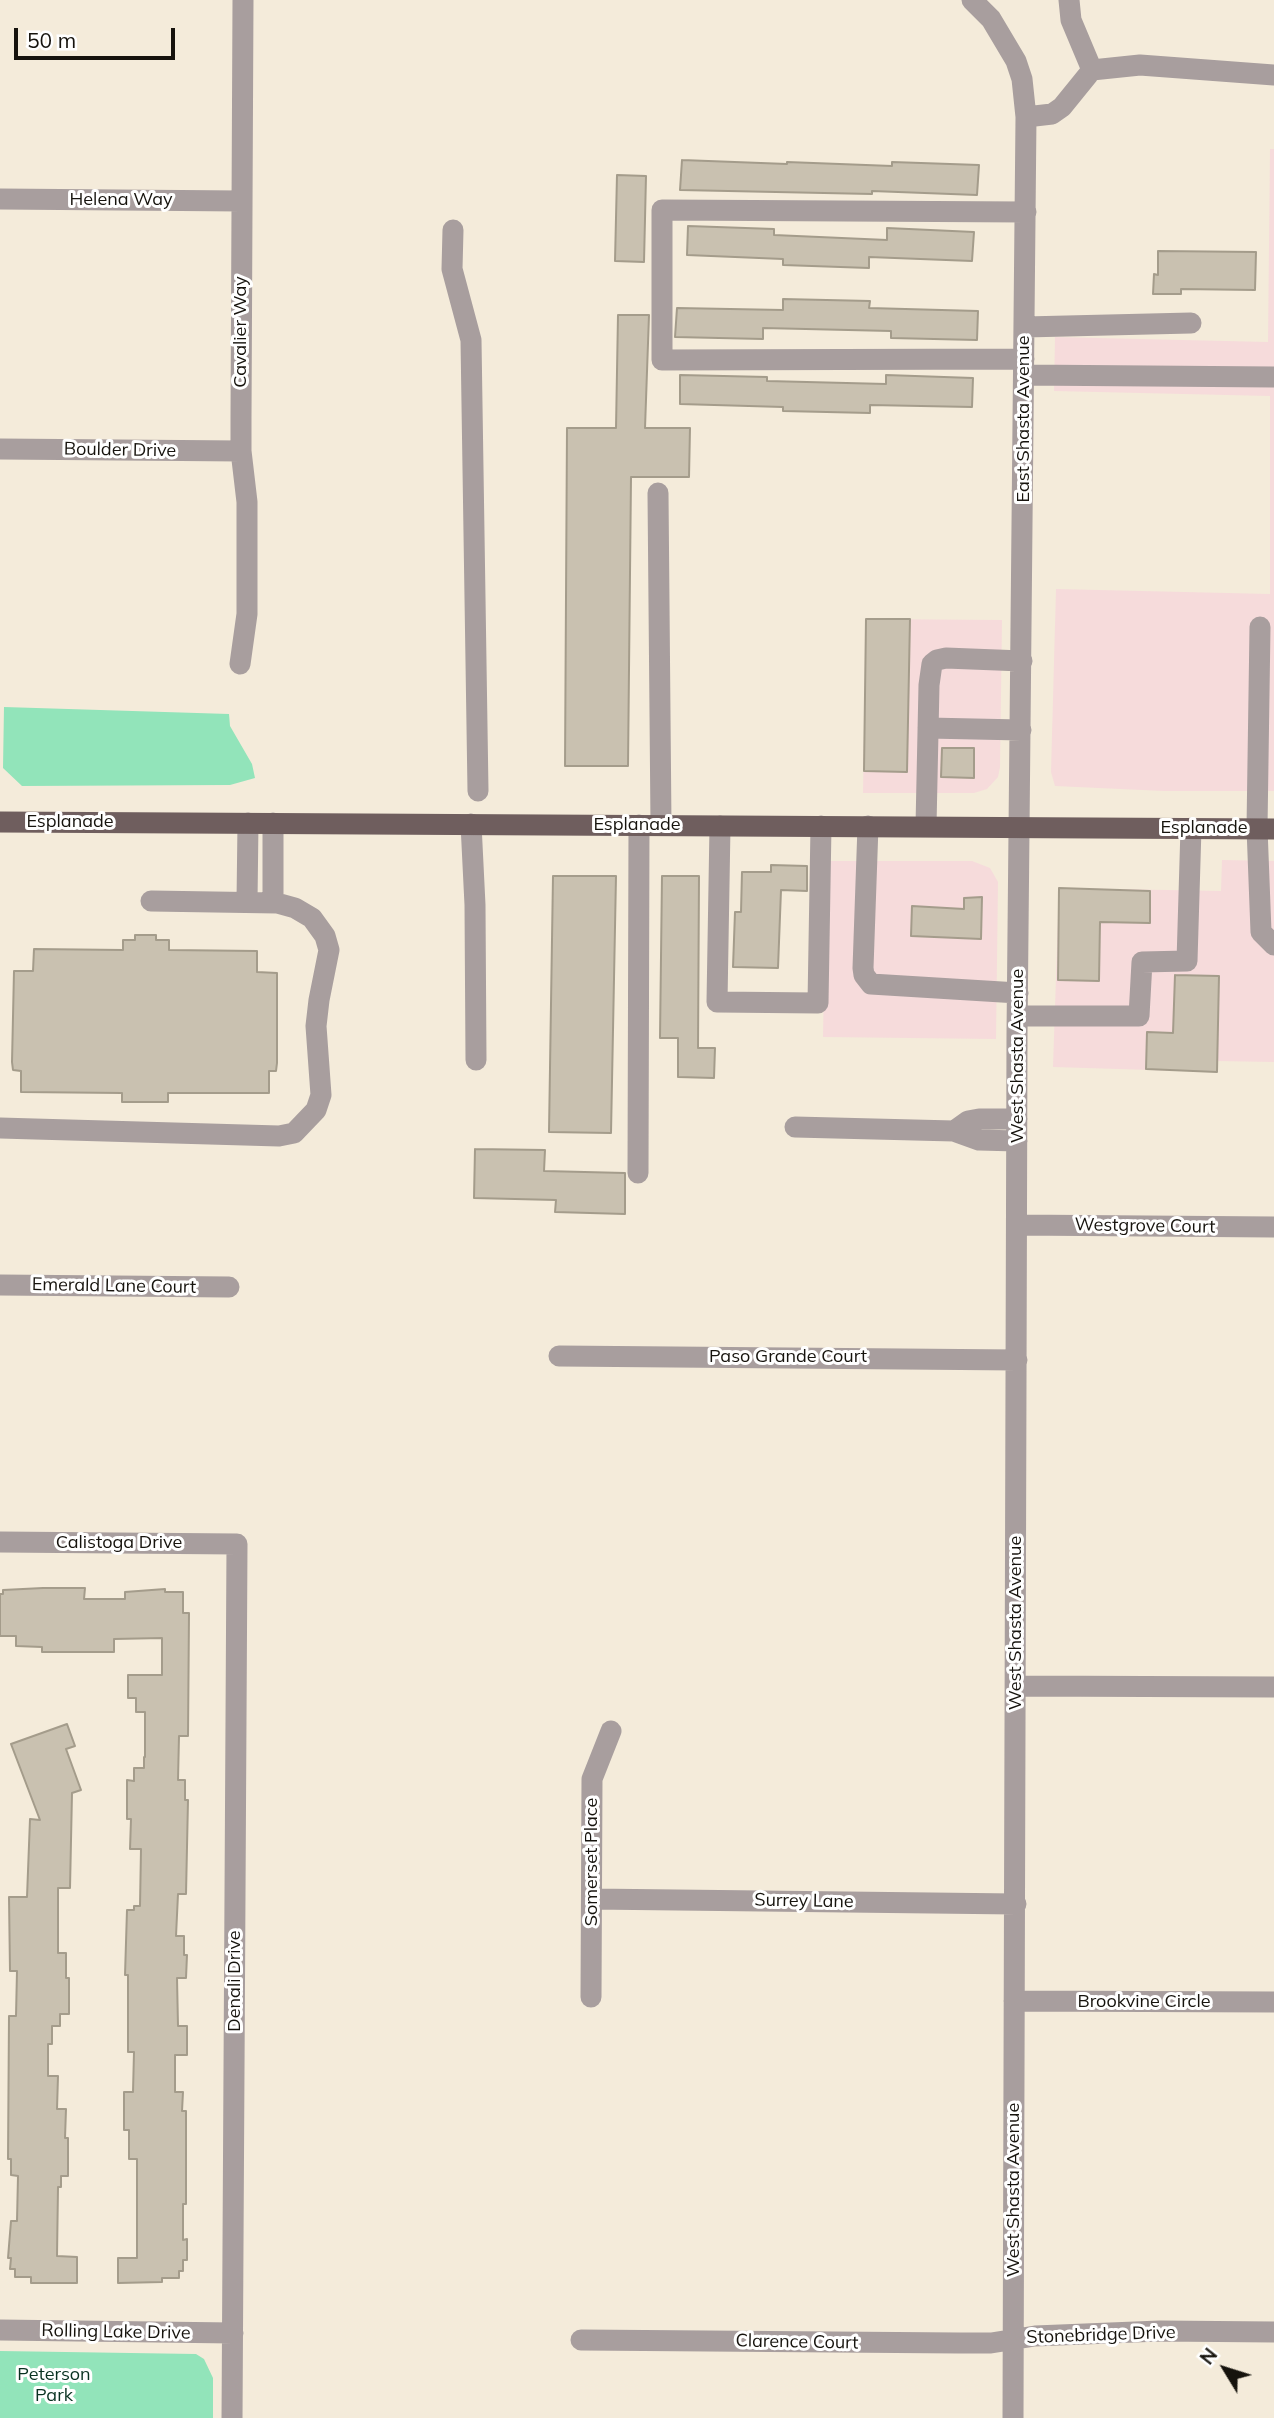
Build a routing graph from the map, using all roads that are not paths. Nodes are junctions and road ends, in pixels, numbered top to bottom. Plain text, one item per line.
1 (243, 0) edge
2 (972, 0) edge
3 (1069, 0) edge
4 (1092, 70) junction
5 (1274, 75) edge
6 (1026, 117) junction
7 (0, 199) edge
8 (242, 201) junction
9 (1026, 212) junction
10 (453, 230) dead end
11 (1191, 323) dead end
12 (1024, 327) junction
13 (1024, 367) junction
14 (1274, 377) edge
15 (0, 449) edge
16 (241, 451) junction
17 (658, 493) dead end
18 (1260, 627) dead end
19 (1022, 661) junction
20 (240, 664) dead end
21 (928, 728) junction
22 (1021, 730) junction
23 (478, 791) dead end
24 (0, 822) edge
25 (248, 823) junction
26 (273, 823) junction
27 (471, 824) junction
28 (639, 825) junction
29 (661, 825) junction
30 (720, 825) junction
31 (868, 825) junction
32 (821, 826) junction
33 (926, 826) junction
34 (1020, 828) junction
35 (1191, 828) junction
36 (1265, 829) edge
37 (151, 901) dead end
38 (247, 902) junction
39 (273, 902) junction
40 (1274, 945) edge
41 (1018, 993) junction
42 (1018, 1016) junction
43 (476, 1060) dead end
44 (1017, 1119) junction
45 (794, 1127) dead end
46 (0, 1128) edge
47 (954, 1131) junction
48 (1017, 1141) junction
49 (638, 1173) dead end
50 (1017, 1225) junction
51 (1274, 1227) edge
52 (0, 1285) edge
53 (229, 1287) dead end
54 (559, 1356) dead end
55 (1017, 1360) junction
56 (0, 1542) edge
57 (237, 1544) joint
58 (1016, 1686) junction
59 (1274, 1687) edge
60 (611, 1731) dead end
61 (592, 1899) junction
62 (1016, 1904) junction
63 (591, 1997) dead end
64 (1014, 2001) junction
65 (1274, 2002) edge
66 (0, 2330) edge
67 (1274, 2332) edge
68 (233, 2333) junction
69 (1013, 2339) junction
70 (582, 2340) dead end
71 (232, 2418) edge
72 (1013, 2418) edge

1 - 8 street, Cavalier Way
2 - 6 street, East Shasta Avenue
3 - 4 street
4 - 5 street
4 - 6 street
6 - 9 street, East Shasta Avenue
7 - 8 street, Helena Way
8 - 16 street, Cavalier Way
9 - 12 street, East Shasta Avenue
9 - 13 street
10 - 23 street
11 - 12 street
12 - 13 street, East Shasta Avenue
13 - 14 street
13 - 19 street, East Shasta Avenue
15 - 16 street, Boulder Drive
16 - 20 street, Cavalier Way
17 - 29 street
18 - 36 street
19 - 21 street
19 - 22 street, East Shasta Avenue
21 - 22 street
21 - 33 street
22 - 34 street, East Shasta Avenue
24 - 25 main road, Esplanade
25 - 26 main road, Esplanade
25 - 38 street
26 - 27 main road, Esplanade
26 - 39 street
27 - 28 main road, Esplanade
27 - 43 street
28 - 29 main road, Esplanade
28 - 49 street
29 - 30 main road, Esplanade
30 - 32 main road, Esplanade
30 - 32 street
31 - 32 main road, Esplanade
31 - 33 main road, Esplanade
31 - 41 street
33 - 34 main road, Esplanade
34 - 35 main road, Esplanade
34 - 41 street, West Shasta Avenue
35 - 36 main road, Esplanade
35 - 42 street
36 - 40 street
37 - 38 street
38 - 39 street
39 - 46 street
41 - 42 street, West Shasta Avenue
42 - 44 street, West Shasta Avenue
44 - 47 street
44 - 48 street, West Shasta Avenue
45 - 47 street
47 - 48 street
48 - 50 street, West Shasta Avenue
50 - 51 street, Westgrove Court
50 - 55 street, West Shasta Avenue
52 - 53 street, Emerald Lane Court
54 - 55 street, Paso Grande Court
55 - 58 street, West Shasta Avenue
56 - 57 street, Calistoga Drive
57 - 68 street, Denali Drive
58 - 59 street
58 - 62 street, West Shasta Avenue
60 - 61 street, Somerset Place
61 - 62 street, Surrey Lane
61 - 63 street, Somerset Place
62 - 64 street, West Shasta Avenue
64 - 65 street, Brookvine Circle
64 - 69 street, West Shasta Avenue
66 - 68 street, Rolling Lake Drive
67 - 69 street, Stonebridge Drive
68 - 71 street, Denali Drive
69 - 70 street, Clarence Court
69 - 72 street, West Shasta Avenue

